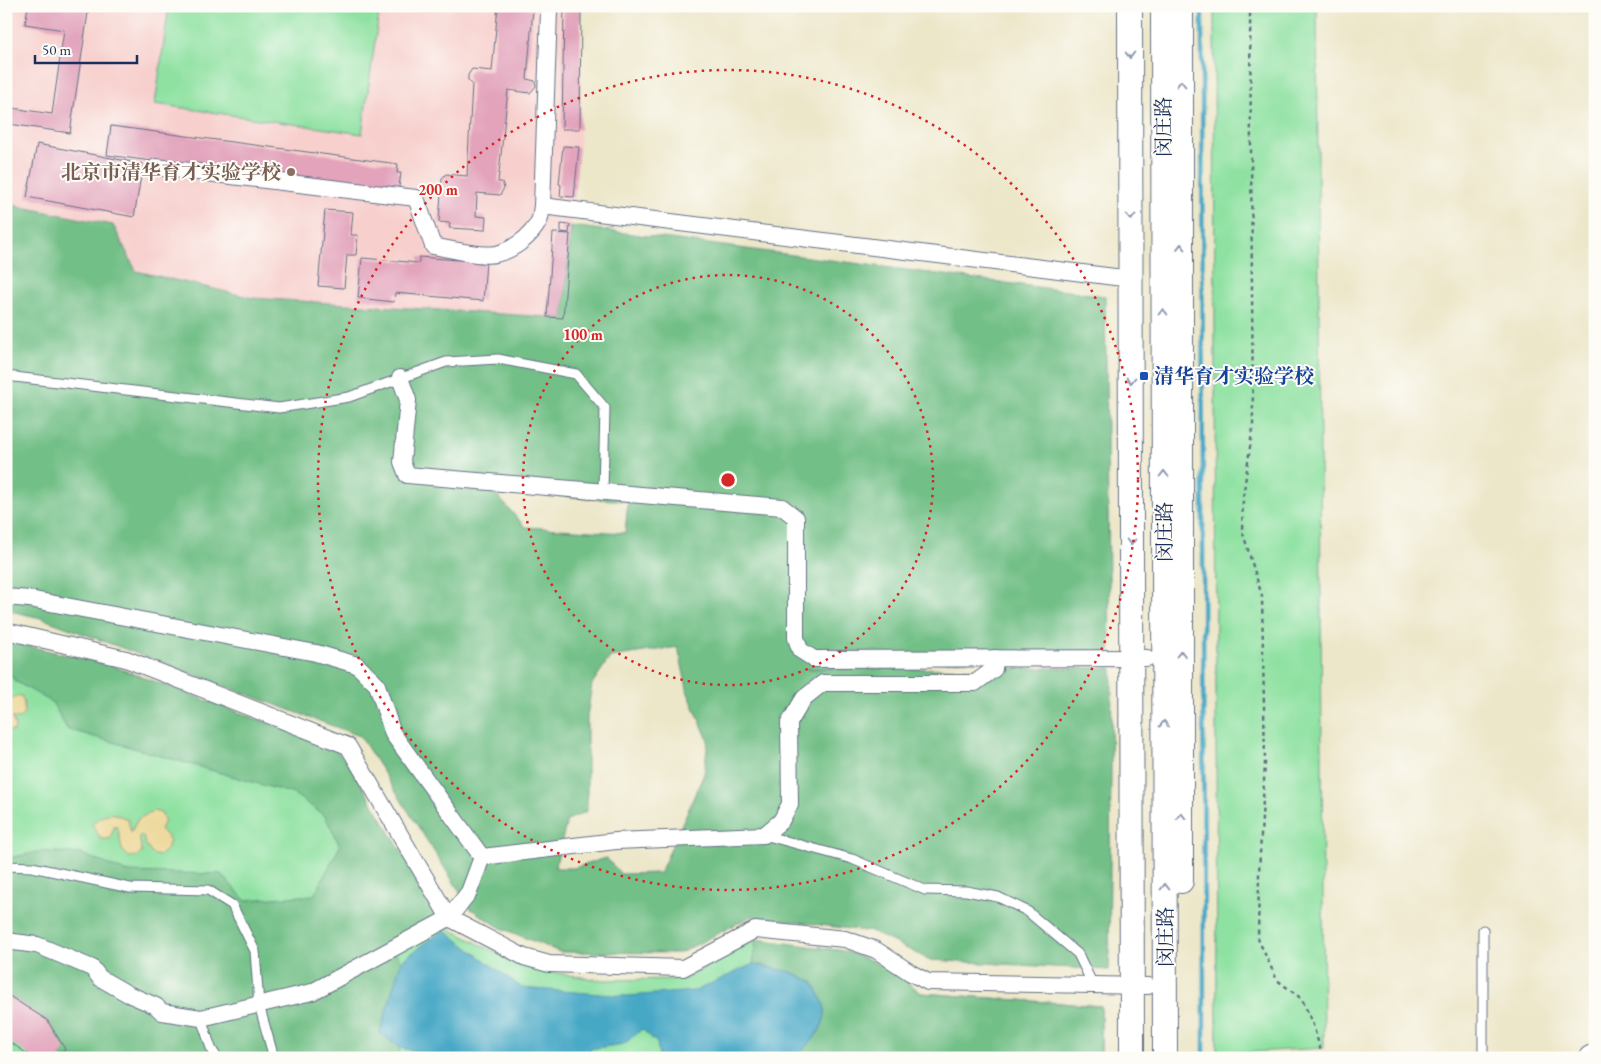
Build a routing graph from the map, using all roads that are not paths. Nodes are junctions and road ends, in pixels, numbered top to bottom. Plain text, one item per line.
1 (1130, 6) edge
2 (1147, 6) edge
3 (1163, 6) edge
4 (1181, 6) edge
5 (549, 11) dead end
6 (156, 168) dead end
7 (542, 206) junction
8 (1131, 279) junction
9 (6, 376) edge
10 (400, 378) junction
11 (604, 491) junction
12 (6, 596) edge
13 (6, 631) edge
14 (995, 658) junction
15 (1139, 658) junction
16 (764, 835) junction
17 (482, 857) junction
18 (6, 866) edge
19 (450, 918) junction
20 (1483, 930) dead end
21 (6, 941) edge
22 (1093, 985) junction
23 (1140, 986) junction
24 (259, 1004) junction
25 (200, 1018) junction
26 (1595, 1056) edge
27 (217, 1058) edge
28 (274, 1058) edge
29 (1132, 1058) edge
30 (1148, 1058) edge
31 (1164, 1058) edge
32 (1181, 1058) edge
33 (1483, 1058) edge
34 (1591, 1058) edge

1 -> 8 main road, 闵庄路
2 - 15 main road, 闵庄路
31 -> 3 main road, 闵庄路
32 -> 4 main road, 闵庄路
5 - 7 street
6 - 7 street
7 - 8 street
8 -> 15 main road, 闵庄路
9 - 10 lane
10 - 11 street
10 - 11 lane
11 - 14 street
12 - 17 street
13 - 19 street
14 - 15 street
14 - 16 street
15 - 23 main road, 闵庄路
16 - 17 street
16 - 22 lane
17 - 19 street
18 - 24 lane
19 - 22 street
19 - 24 street
20 - 33 lane
21 - 25 street
22 - 23 street
23 - 29 main road, 闵庄路
23 - 30 main road, 闵庄路
23 - 31 main road
24 - 25 street
24 - 28 lane
25 - 27 lane
26 - 34 main road

